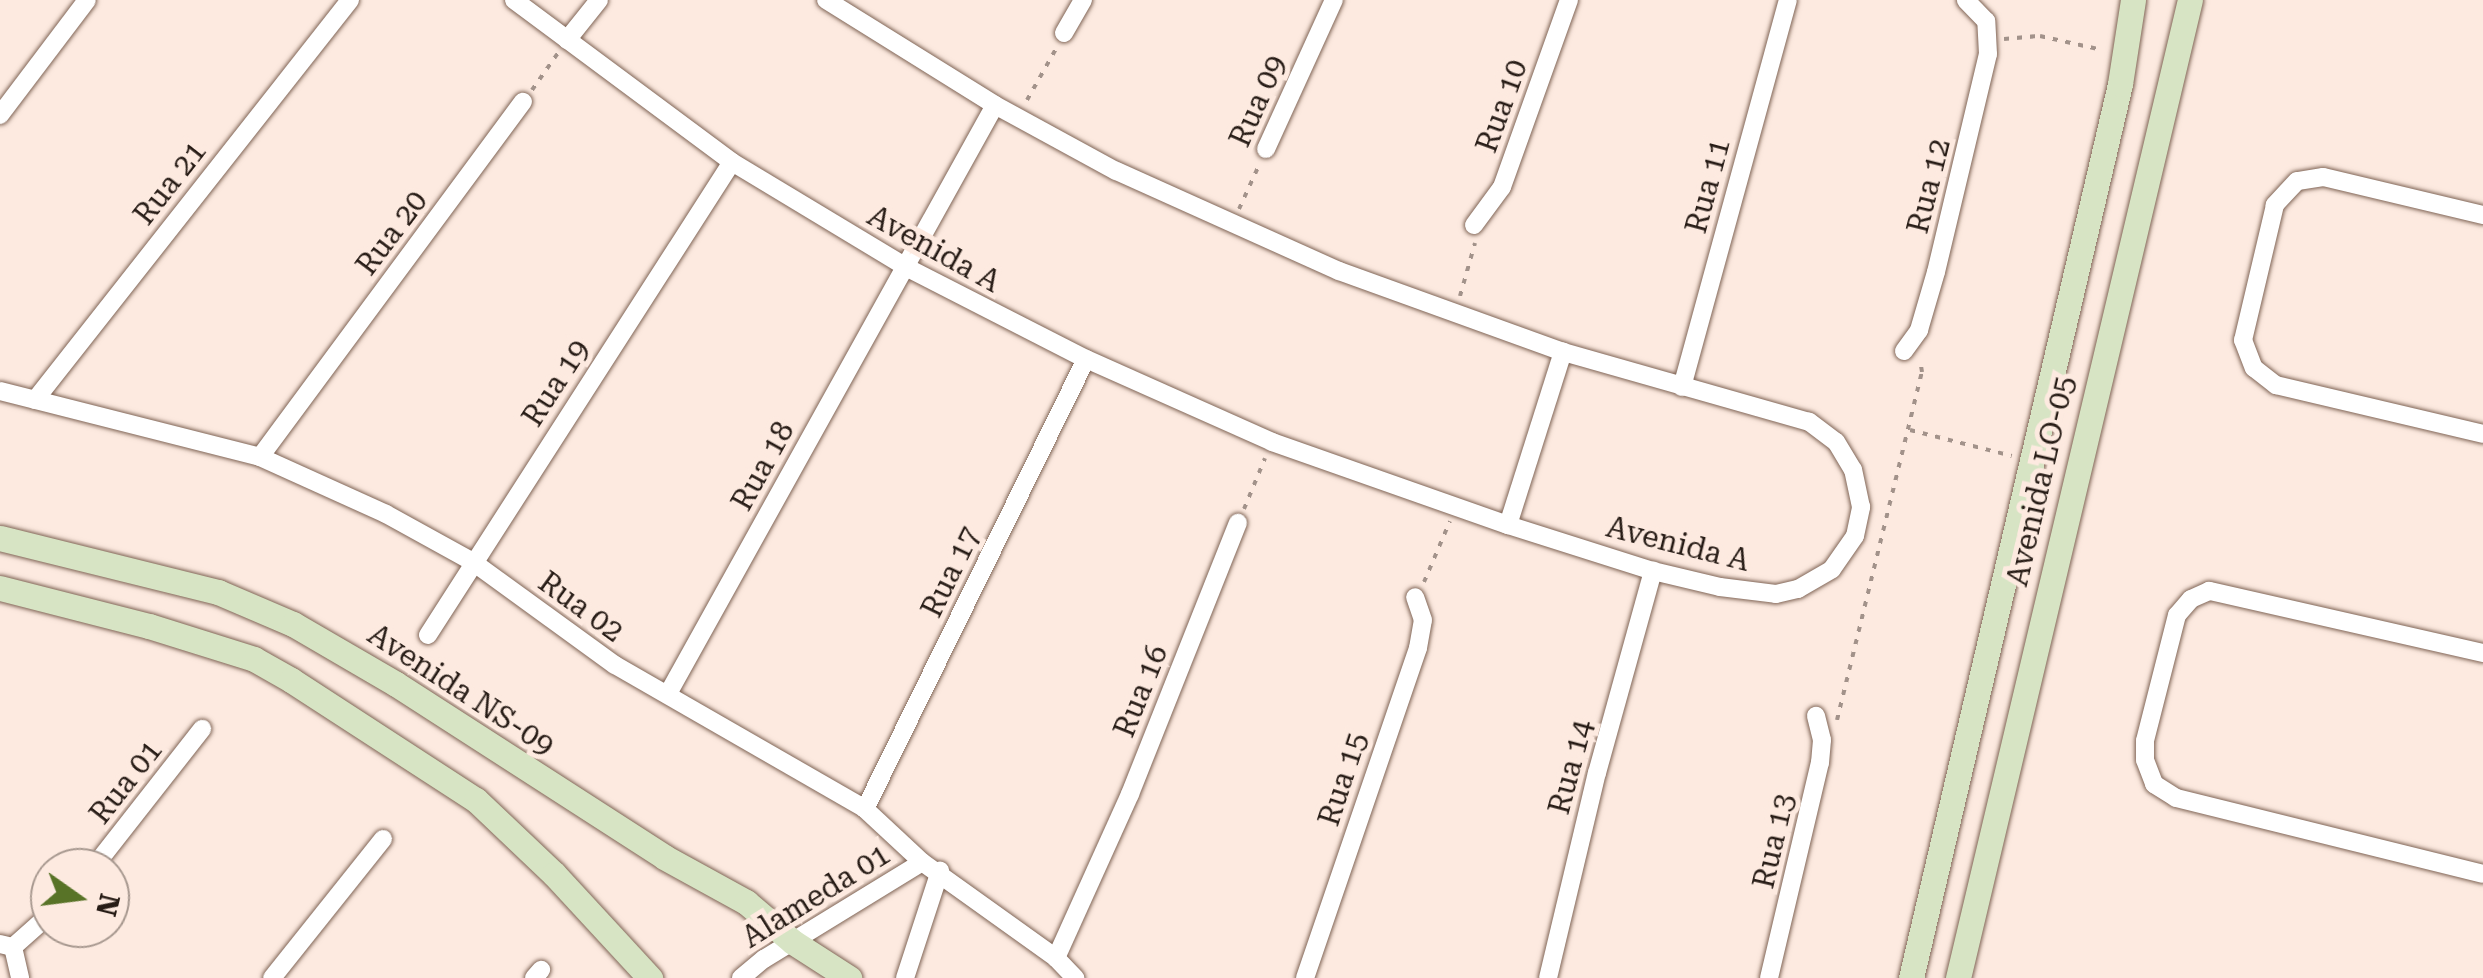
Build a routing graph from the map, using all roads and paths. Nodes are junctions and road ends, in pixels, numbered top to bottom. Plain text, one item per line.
1 (86, 0) edge
2 (350, 0) edge
3 (514, 0) edge
4 (599, 0) edge
5 (826, 0) edge
6 (1083, 0) edge
7 (1334, 0) edge
8 (1569, 0) edge
9 (1788, 0) edge
10 (1966, 0) edge
11 (2133, 0) edge
12 (2190, 0) edge
13 (1064, 34) joint
14 (1989, 35) junction
15 (568, 40) junction
16 (2125, 56) junction
17 (523, 102) joint
18 (995, 105) junction
19 (0, 115) edge
20 (1018, 117) junction
21 (1266, 149) joint
22 (732, 162) junction
23 (2483, 215) edge
24 (1474, 224) joint
25 (1232, 225) junction
26 (906, 267) junction
27 (1454, 315) junction
28 (1908, 347) joint
29 (1562, 352) junction
30 (1086, 359) junction
31 (1682, 387) junction
32 (0, 391) edge
33 (35, 400) junction
34 (1908, 430) junction
35 (2483, 434) edge
36 (1272, 442) junction
37 (260, 458) junction
38 (2031, 460) junction
39 (1456, 508) junction
40 (1238, 522) joint
41 (1508, 525) junction
42 (0, 538) edge
43 (473, 562) junction
44 (1653, 571) junction
45 (0, 588) edge
46 (1415, 597) joint
47 (428, 636) dead end
48 (2483, 654) edge
49 (669, 692) junction
50 (1816, 716) dead end
51 (202, 729) dead end
52 (1822, 746) junction
53 (865, 808) junction
54 (384, 839) dead end
55 (110, 848) edge
56 (922, 862) junction
57 (940, 872) junction
58 (2483, 874) edge
59 (30, 929) edge
60 (792, 942) junction
61 (6, 946) edge
62 (1056, 958) junction
63 (20, 978) edge
64 (272, 978) edge
65 (650, 978) edge
66 (742, 978) edge
67 (849, 978) edge
68 (905, 978) edge
69 (1075, 978) edge
70 (1306, 978) edge
71 (1548, 978) edge
72 (1769, 978) edge
73 (1910, 978) edge
74 (1958, 978) edge

1 - 19 street
2 - 33 street, Rua 21
3 - 15 street, Avenida A
4 - 15 street
5 - 18 street, Avenida A
6 - 13 street
7 - 21 street, Rua 09
8 - 24 street, Rua 10
9 - 31 street, Rua 11
10 - 14 street
11 - 16 main road, Avenida LO-05
12 - 74 main road, Avenida LO-05
13 - 20 path
14 - 16 path
14 - 28 street, Rua 12
15 - 17 path
15 - 22 street, Avenida A
16 - 38 main road, Avenida LO-05
17 - 37 street, Rua 20
18 - 20 street, Avenida A
18 - 26 street, Rua 18
20 - 25 street, Avenida A
21 - 25 path, Rua 09
22 - 26 street, Avenida A
22 - 43 street, Rua 19
23 - 35 street
24 - 27 path
25 - 27 street, Avenida A
26 - 30 street, Avenida A
26 - 49 street, Rua 18
27 - 29 street, Avenida A
28 - 34 path
29 - 31 street, Avenida A
29 - 41 street
30 - 36 street, Avenida A
30 - 53 street, Rua 17
31 - 44 street, Avenida A
32 - 33 street, Rua 02
33 - 37 street, Rua 02
34 - 38 path
34 - 52 path
36 - 39 street, Avenida A
36 - 40 path
37 - 43 street, Rua 02
38 - 73 main road, Avenida LO-05
39 - 41 street, Avenida A
39 - 46 path
40 - 62 street, Rua 16
41 - 44 street, Avenida A
42 - 60 main road, Avenida NS-09
43 - 47 street, Rua 19
43 - 49 street, Rua 02
44 - 71 street, Rua 14
45 - 65 main road
46 - 70 street, Rua 15
48 - 58 street
49 - 53 street, Rua 02
50 - 52 street, Rua 13
51 - 55 street, Rua 01
52 - 72 street, Rua 13
53 - 56 street, Rua 02
54 - 64 street
56 - 57 street, Rua 02
56 - 60 street, Alameda 01
57 - 62 street, Rua 02
57 - 68 street, Alameda 01
59 - 61 street
60 - 66 street, Alameda 01
60 - 67 main road, Avenida NS-09
61 - 63 street
62 - 69 street, Rua 02

